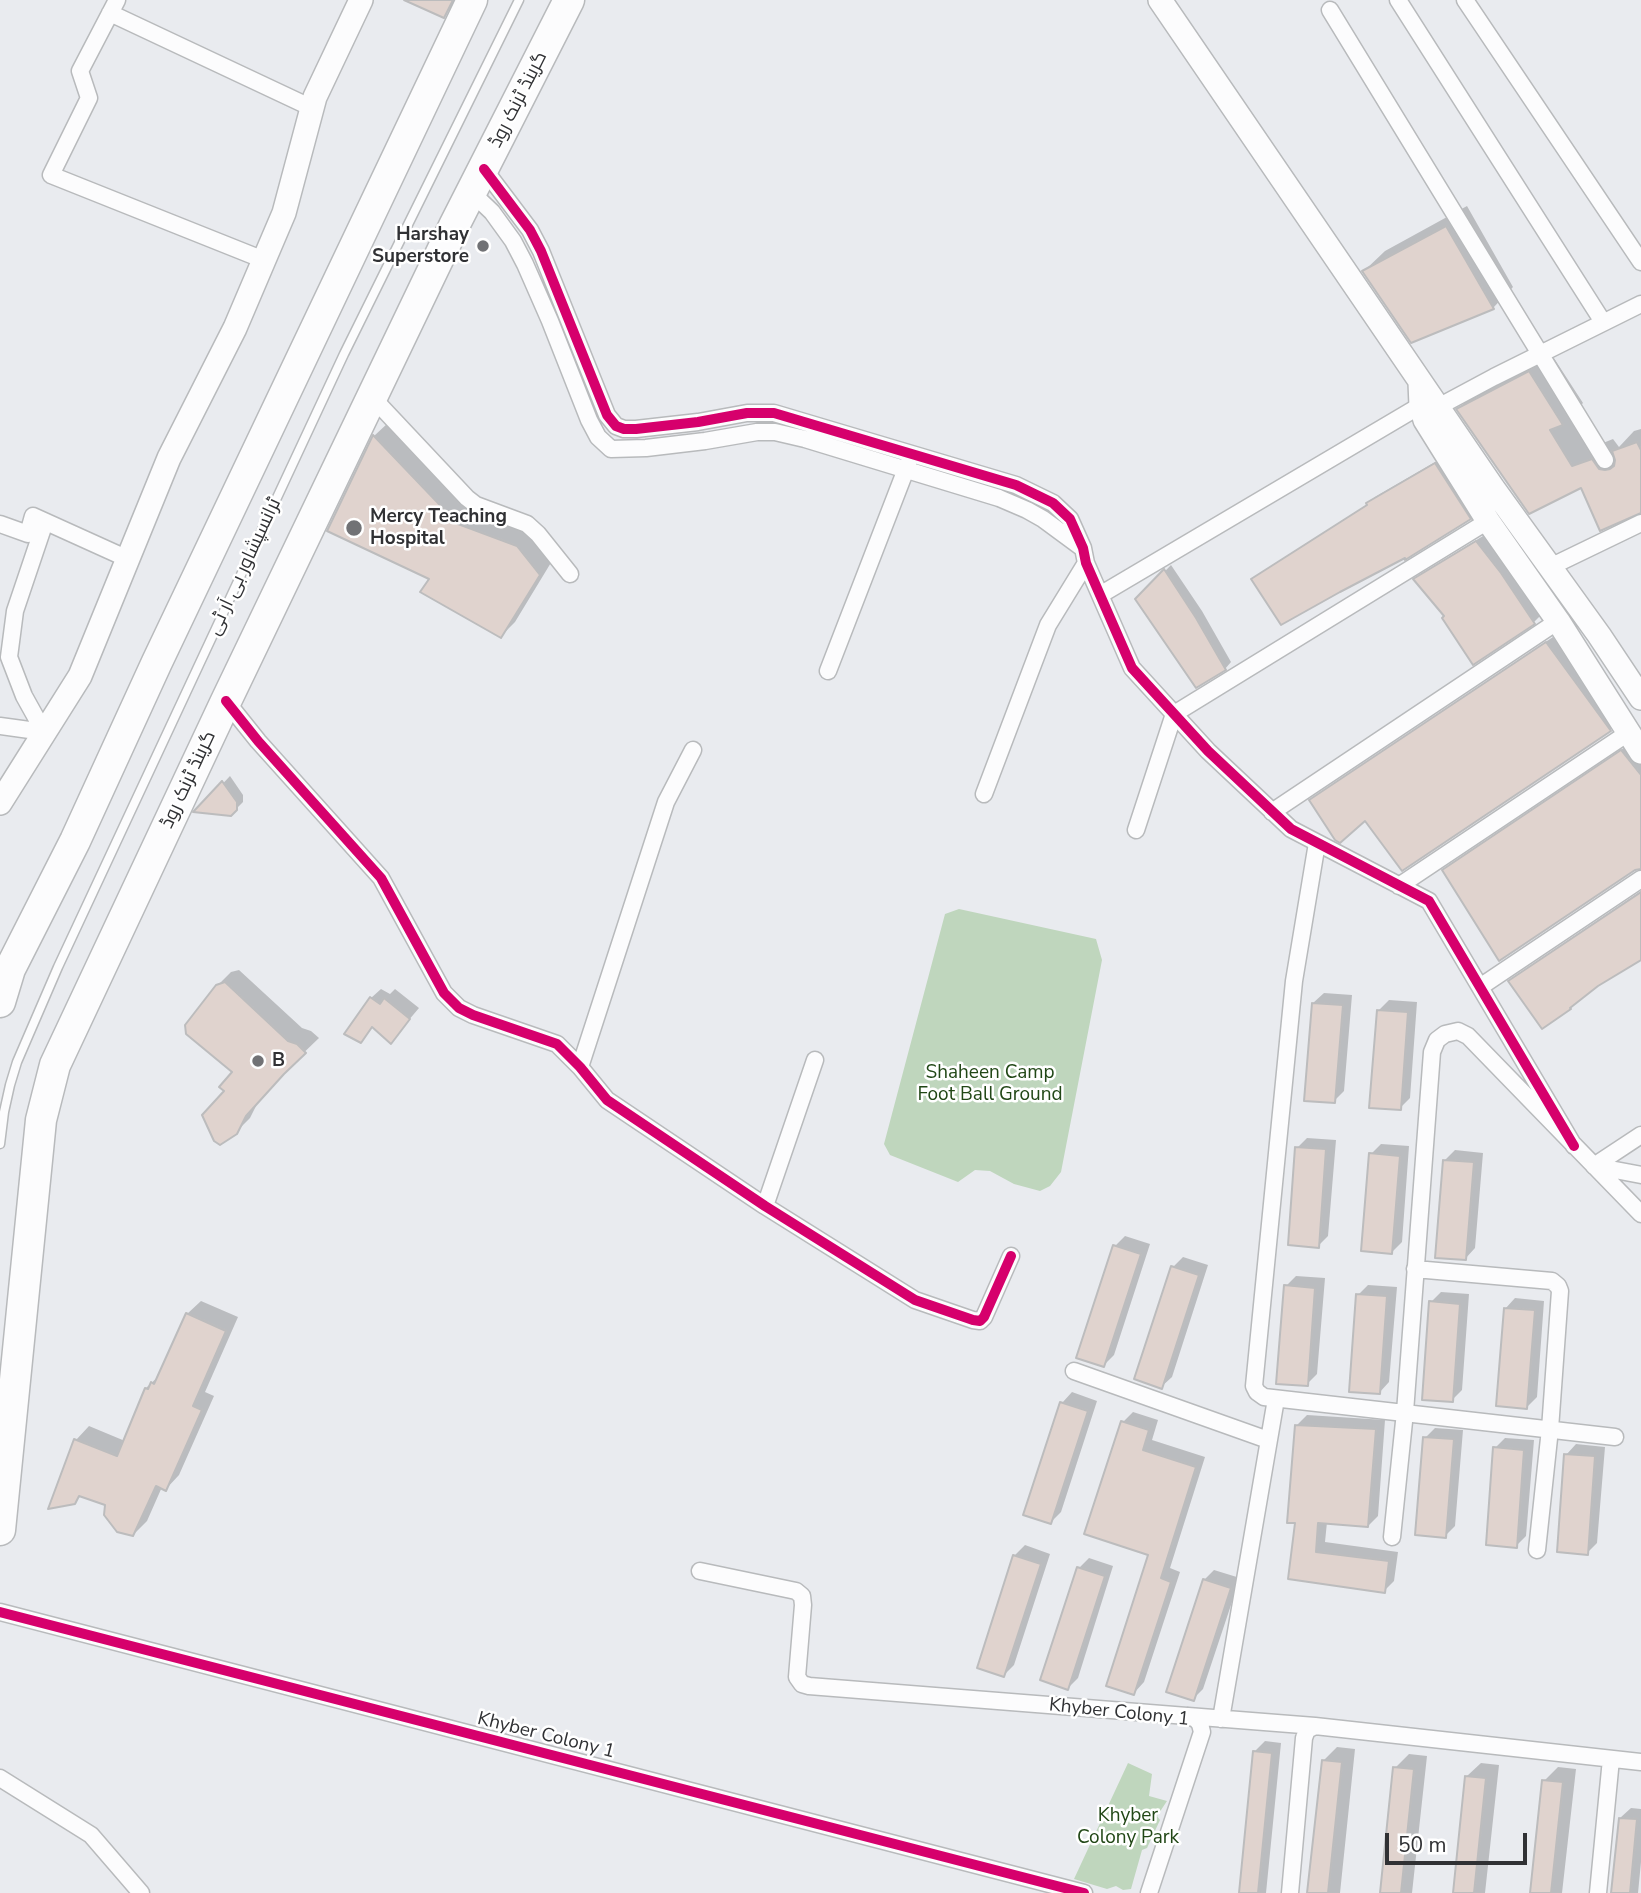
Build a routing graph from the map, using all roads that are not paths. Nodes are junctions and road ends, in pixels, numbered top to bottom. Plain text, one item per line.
1 (361, 0) edge
2 (472, 0) edge
3 (519, 0) edge
4 (569, 0) edge
5 (1160, 0) edge
6 (1398, 0) edge
7 (1465, 0) edge
8 (113, 7) edge
9 (1330, 10) dead end
10 (312, 108) junction
11 (478, 181) junction
12 (264, 260) junction
13 (1641, 262) edge
14 (1641, 304) edge
15 (1602, 322) junction
16 (1540, 354) junction
17 (372, 397) junction
18 (1428, 398) junction
19 (912, 455) junction
20 (1605, 460) dead end
21 (906, 471) junction
22 (1488, 521) junction
23 (45, 522) junction
24 (1641, 523) edge
25 (0, 524) edge
26 (1084, 556) junction
27 (128, 559) junction
28 (1550, 567) junction
29 (570, 573) dead end
30 (1100, 595) junction
31 (1558, 621) junction
32 (828, 671) dead end
33 (8, 675) edge
34 (1641, 698) edge
35 (226, 701) junction
36 (1174, 714) junction
37 (0, 726) edge
38 (44, 732) junction
39 (1634, 743) edge
40 (693, 750) dead end
41 (984, 794) dead end
42 (0, 803) edge
43 (1272, 812) junction
44 (1136, 830) dead end
45 (1317, 843) junction
46 (1641, 878) edge
47 (1399, 886) junction
48 (1480, 987) junction
49 (0, 1002) edge
50 (815, 1060) dead end
51 (580, 1067) junction
52 (1641, 1135) edge
53 (0, 1144) edge
54 (1574, 1146) junction
55 (1594, 1166) junction
56 (1641, 1175) edge
57 (765, 1206) junction
58 (1641, 1214) edge
59 (1011, 1256) dead end
60 (1416, 1269) junction
61 (1074, 1371) dead end
62 (1276, 1399) junction
63 (1405, 1412) junction
64 (1550, 1429) junction
65 (1615, 1437) dead end
66 (1268, 1440) junction
67 (0, 1530) edge
68 (1392, 1537) dead end
69 (1537, 1550) dead end
70 (700, 1571) dead end
71 (0, 1612) edge
72 (1187, 1716) junction
73 (1221, 1719) junction
74 (1315, 1726) junction
75 (1611, 1759) junction
76 (1641, 1762) edge
77 (0, 1778) edge
78 (141, 1893) edge
79 (1084, 1893) edge
80 (1149, 1893) edge
81 (1290, 1893) edge
82 (1598, 1893) edge

1 - 10 street
2 - 49 highway
3 - 53 lane, ٹرانسپشاور بی آر ٹی
4 - 11 highway, گرینڈ ٹرنک روڈ
5 - 18 street
6 - 15 street
7 - 13 street
8 - 10 street
8 - 12 street
9 - 16 street
10 - 12 street
11 - 17 highway, گرینڈ ٹرنک روڈ
11 - 19 street
11 - 21 street
12 - 27 street
14 - 15 street
15 - 16 street
16 - 18 street
16 - 20 street
17 - 29 street
17 - 35 highway, گرینڈ ٹرنک روڈ
18 - 22 street
18 - 28 street
18 - 30 street
19 - 21 street
19 - 26 street
21 - 26 street
21 - 32 street
22 - 31 street
22 - 36 street
23 - 25 street
23 - 27 street
23 - 33 street
24 - 28 street
26 - 30 street
26 - 41 street
27 - 38 street
28 - 34 street
30 - 36 street
31 - 39 street
31 - 43 street
33 - 38 street
35 - 51 street
35 - 67 highway, گرینڈ ٹرنک روڈ
36 - 43 street
36 - 44 street
37 - 38 street
38 - 42 street
39 - 47 street
40 - 51 street
43 - 45 street
45 - 47 street
45 - 62 street
46 - 48 street
47 - 48 street
48 - 54 street
50 - 57 street
51 - 57 street
52 - 55 street
54 - 55 street
54 - 60 street
55 - 56 street
55 - 58 street
57 - 59 street
60 - 63 street
60 - 64 street
61 - 66 street
62 - 63 street
62 - 66 street
63 - 64 street
63 - 68 street
64 - 65 street
64 - 69 street
66 - 73 street
70 - 72 street, Khyber Colony 1
71 - 79 street, Khyber Colony 1
72 - 73 street
72 - 80 street, Khyber Colony 1
73 - 74 street
74 - 75 street
74 - 81 street
75 - 76 street
75 - 82 street
77 - 78 street

